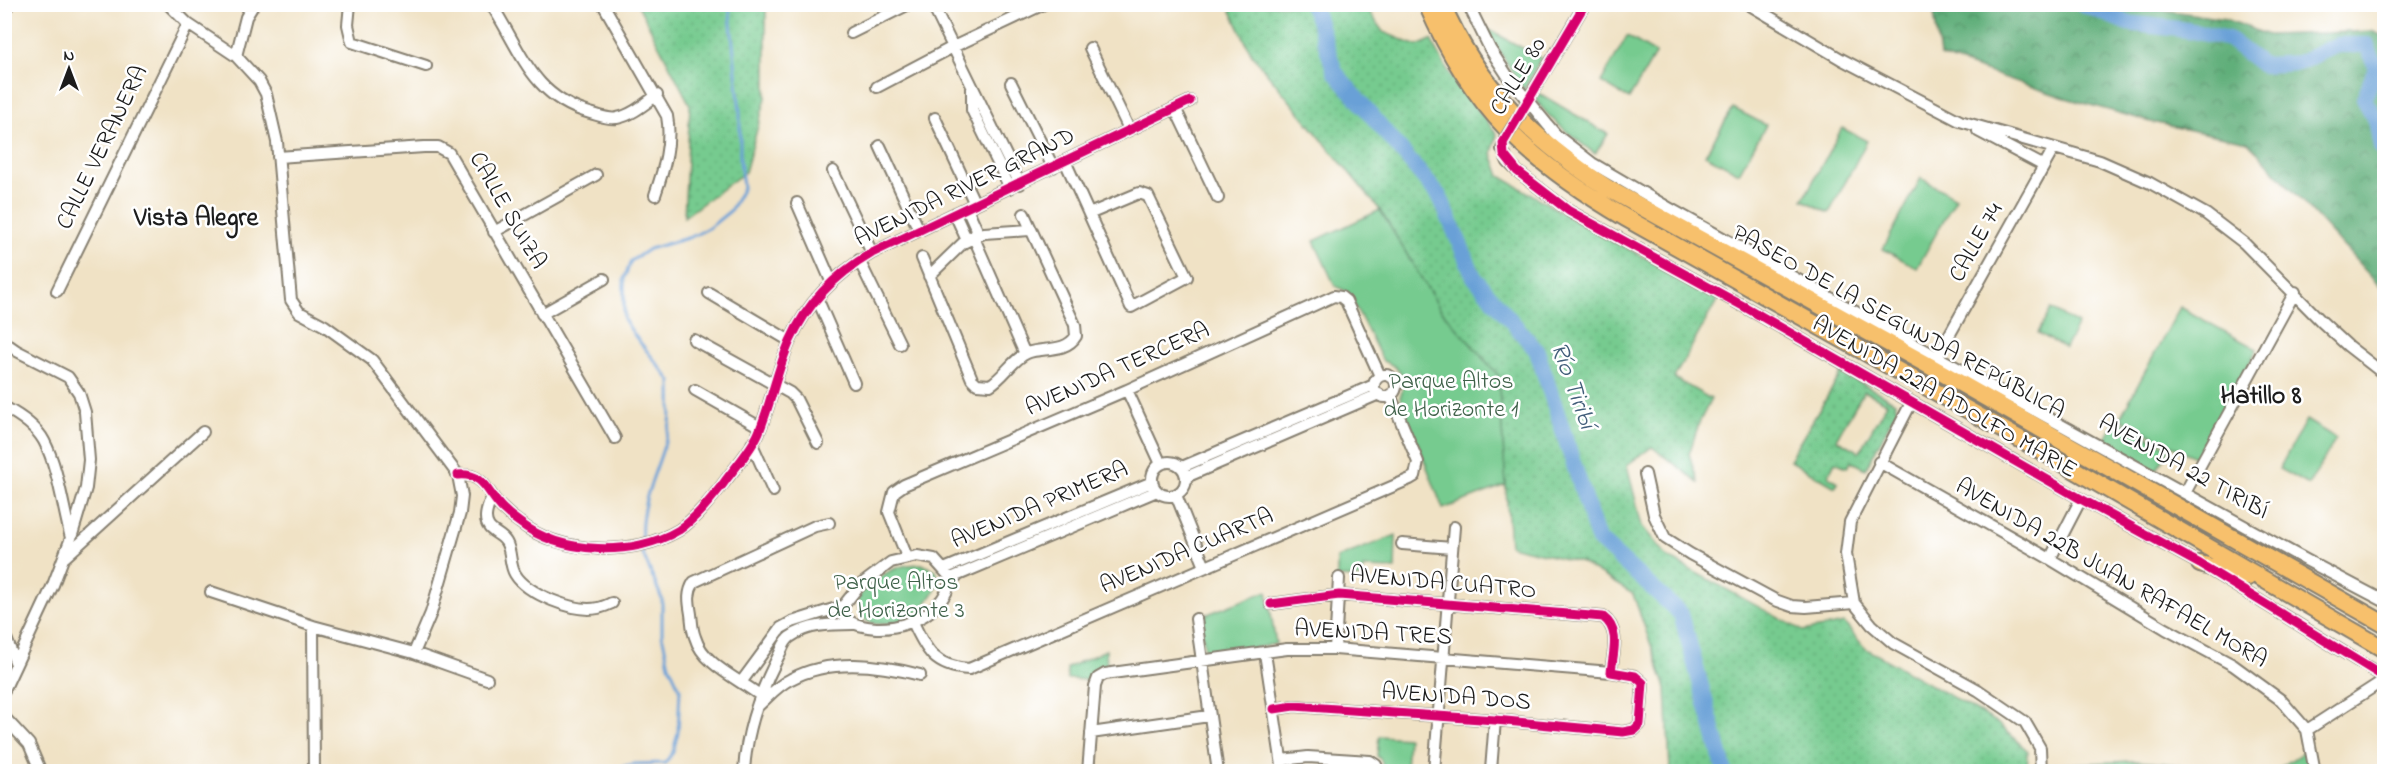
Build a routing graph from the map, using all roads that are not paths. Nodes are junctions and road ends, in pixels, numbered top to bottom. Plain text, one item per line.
1 (9, 4) edge
2 (168, 4) edge
3 (254, 4) edge
4 (350, 4) edge
5 (491, 4) edge
6 (603, 4) edge
7 (909, 4) edge
8 (932, 4) edge
9 (1044, 4) edge
10 (1427, 4) edge
11 (1442, 4) edge
12 (1468, 4) edge
13 (1585, 4) edge
14 (1748, 4) edge
15 (4, 12) edge
16 (188, 24) junction
17 (851, 33) dead end
18 (953, 47) junction
19 (1090, 48) dead end
20 (236, 56) junction
21 (426, 66) dead end
22 (1011, 82) dead end
23 (877, 87) dead end
24 (657, 95) junction
25 (1190, 101) dead end
26 (1528, 102) junction
27 (1175, 108) junction
28 (935, 118) dead end
29 (1960, 121) junction
30 (1129, 129) junction
31 (1505, 139) joint
32 (880, 146) dead end
33 (2054, 148) junction
34 (278, 156) junction
35 (1065, 161) junction
36 (2044, 166) junction
37 (1053, 167) junction
38 (833, 171) dead end
39 (596, 175) dead end
40 (1015, 186) junction
41 (655, 195) dead end
42 (1218, 198) dead end
43 (797, 203) dead end
44 (971, 206) junction
45 (955, 214) junction
46 (1024, 214) dead end
47 (1089, 214) junction
48 (919, 230) junction
49 (1030, 230) junction
50 (494, 232) junction
51 (974, 238) junction
52 (872, 253) junction
53 (922, 258) dead end
54 (859, 260) junction
55 (929, 276) junction
56 (604, 279) dead end
57 (831, 281) junction
58 (57, 291) dead end
59 (2295, 292) junction
60 (709, 293) dead end
61 (817, 298) junction
62 (542, 314) junction
63 (694, 340) dead end
64 (790, 341) junction
65 (4, 342) edge
66 (900, 344) dead end
67 (1025, 354) junction
68 (1938, 357) junction
69 (1944, 374) junction
70 (2385, 374) edge
71 (854, 383) dead end
72 (774, 385) junction
73 (1381, 387) junction
74 (695, 390) dead end
75 (1127, 390) junction
76 (1911, 403) junction
77 (4, 407) edge
78 (760, 428) junction
79 (203, 432) dead end
80 (615, 438) dead end
81 (818, 442) dead end
82 (752, 444) junction
83 (1879, 462) junction
84 (1161, 464) junction
85 (1184, 472) junction
86 (1646, 474) dead end
87 (458, 475) junction
88 (1154, 486) junction
89 (773, 491) dead end
90 (2185, 493) junction
91 (1176, 495) junction
92 (492, 496) junction
93 (2081, 499) junction
94 (829, 523) dead end
95 (1454, 527) dead end
96 (71, 538) junction
97 (1402, 544) dead end
98 (1452, 548) junction
99 (907, 557) junction
100 (2049, 559) junction
101 (62, 560) junction
102 (2200, 564) junction
103 (1205, 567) junction
104 (948, 573) junction
105 (1339, 578) dead end
106 (2273, 584) junction
107 (211, 592) dead end
108 (1339, 595) junction
109 (2385, 601) edge
110 (612, 603) dead end
111 (1854, 603) junction
112 (1271, 604) dead end
113 (1448, 604) junction
114 (843, 606) junction
115 (1196, 619) dead end
116 (913, 622) junction
117 (853, 624) junction
118 (2385, 624) edge
119 (313, 627) junction
120 (4, 633) edge
121 (1335, 649) junction
122 (2385, 649) edge
123 (1265, 652) junction
124 (414, 653) junction
125 (1444, 658) junction
126 (1201, 661) junction
127 (713, 663) junction
128 (756, 663) junction
129 (16, 664) junction
130 (770, 671) junction
131 (1611, 672) junction
132 (920, 675) dead end
133 (487, 679) dead end
134 (2385, 679) edge
135 (742, 681) junction
136 (4, 690) edge
137 (760, 696) junction
138 (1274, 709) junction
139 (754, 710) junction
140 (1438, 715) junction
141 (1209, 716) junction
142 (5, 718) edge
143 (1495, 720) junction
144 (1634, 730) joint
145 (2307, 730) junction
146 (1091, 733) junction
147 (1283, 766) edge
148 (1378, 768) edge
149 (2041, 768) edge
150 (1491, 770) dead end
151 (41, 771) edge
152 (315, 771) edge
153 (744, 771) edge
154 (1088, 771) edge
155 (1215, 771) edge
156 (1434, 771) edge
157 (2315, 771) edge

1 - 15 street
2 - 16 street
3 - 20 street
4 - 21 street
5 - 24 street
6 - 24 street
7 - 17 street
8 - 18 street
9 - 18 street
10 - 106 highway, PASEO DE LA SEGUNDA REPÚBLICA
11 - 69 highway, PASEO DE LA SEGUNDA REPÚBLICA
12 - 26 street, AVENIDA 22 TIRIBÍ
13 - 26 street, CALLE 80
14 - 29 street
16 - 20 street
16 - 58 street, CALLE VERANERA
18 - 23 street
18 - 40 street
19 - 30 street
20 - 34 street
22 - 37 street
24 - 41 street
25 - 27 street, AVENIDA RIVER GRAND
26 - 31 street, CALLE 80, bridge
26 - 68 street, AVENIDA 22 TIRIBÍ
27 - 30 street, AVENIDA RIVER GRAND
27 - 42 street
28 - 44 street
29 - 33 street
29 - 36 street
30 - 35 street, AVENIDA RIVER GRAND
31 - 76 street, AVENIDA 22A ADOLFO MARIE
32 - 48 street
33 - 36 street, CALLE 74
33 - 59 street
34 - 50 street, CALLE SUIZA
34 - 87 street
35 - 37 street, AVENIDA RIVER GRAND
35 - 47 street
36 - 68 street, CALLE 74
37 - 40 street, AVENIDA RIVER GRAND
38 - 52 street
39 - 50 street
40 - 44 street, AVENIDA RIVER GRAND
43 - 57 street
44 - 45 street, AVENIDA RIVER GRAND
44 - 51 street
45 - 48 street, AVENIDA RIVER GRAND
45 - 51 street
46 - 49 street
47 - 47 street
48 - 52 street, AVENIDA RIVER GRAND
49 - 51 street
49 - 67 street
50 - 62 street, CALLE SUIZA
51 - 55 street
51 - 67 street
52 - 54 street, AVENIDA RIVER GRAND
53 - 55 street
54 - 57 street, AVENIDA RIVER GRAND
54 - 66 street
55 - 67 street
56 - 62 street
57 - 61 street, AVENIDA RIVER GRAND
59 - 70 street
59 - 90 street
60 - 64 street
61 - 64 street, AVENIDA RIVER GRAND
61 - 71 street
62 - 80 street, CALLE SUIZA
63 - 72 street
64 - 72 street, AVENIDA RIVER GRAND
65 - 96 street
68 - 69 highway
68 - 90 street, AVENIDA 22 TIRIBÍ
69 - 118 highway, PASEO DE LA SEGUNDA REPÚBLICA
72 - 78 street, AVENIDA RIVER GRAND
72 - 81 street
73 - 75 street, AVENIDA TERCERA
73 - 85 street
73 - 103 street, AVENIDA CUARTA
74 - 78 street
75 - 84 street
75 - 99 street, AVENIDA TERCERA
76 - 83 street
76 - 93 street, AVENIDA 22A ADOLFO MARIE
77 - 96 street
78 - 82 street, AVENIDA RIVER GRAND
79 - 101 street
82 - 89 street
82 - 92 street, AVENIDA RIVER GRAND
83 - 100 street, AVENIDA 22B JUAN RAFAEL MORA
83 - 111 street
84 - 85 street
84 - 88 street
85 - 91 street
86 - 111 street
87 - 92 street, AVENIDA RIVER GRAND
87 - 124 street
88 - 91 street
88 - 104 street, AVENIDA PRIMERA
90 - 109 street, AVENIDA 22 TIRIBÍ
91 - 103 street
92 - 110 street
93 - 100 street
93 - 102 street, AVENIDA 22A ADOLFO MARIE
94 - 127 street
95 - 98 street
96 - 101 street
97 - 98 street
98 - 113 street
99 - 104 street, AVENIDA PRIMERA
99 - 114 street
100 - 145 street, AVENIDA 22B JUAN RAFAEL MORA
101 - 129 street
102 - 106 highway
102 - 134 street, AVENIDA 22A ADOLFO MARIE
103 - 116 street, AVENIDA CUARTA
104 - 116 street, AVENIDA PRIMERA
105 - 108 street
106 - 122 highway, PASEO DE LA SEGUNDA REPÚBLICA
107 - 119 street
108 - 112 street, AVENIDA CUATRO
108 - 113 street, AVENIDA CUATRO
108 - 121 street
111 - 149 street
113 - 125 street
113 - 131 street, AVENIDA CUATRO
114 - 117 street
114 - 128 street
115 - 126 street
116 - 117 street, AVENIDA PRIMERA
117 - 130 street, AVENIDA PRIMERA
119 - 124 street
119 - 152 street
120 - 129 street
121 - 123 street, AVENIDA TRES
121 - 125 street, AVENIDA TRES
123 - 126 street, AVENIDA TRES
123 - 138 street
124 - 133 street
125 - 131 street, AVENIDA TRES
125 - 140 street
126 - 141 street
126 - 146 street, AVENIDA TRES
127 - 128 street
127 - 135 street
128 - 130 street
128 - 135 street
129 - 136 street
130 - 137 street, AVENIDA PRIMERA
131 - 144 street, AVENIDA TRES
132 - 139 street
134 - 145 street
135 - 137 street
137 - 139 street, AVENIDA PRIMERA
138 - 140 street, AVENIDA DOS
138 - 147 street
139 - 153 street, AVENIDA PRIMERA
140 - 143 street, AVENIDA DOS
140 - 156 street
141 - 146 street
141 - 155 street
142 - 151 street
143 - 144 street, AVENIDA DOS
143 - 150 street
145 - 157 street, AVENIDA 22B JUAN RAFAEL MORA
146 - 154 street
147 - 148 street

